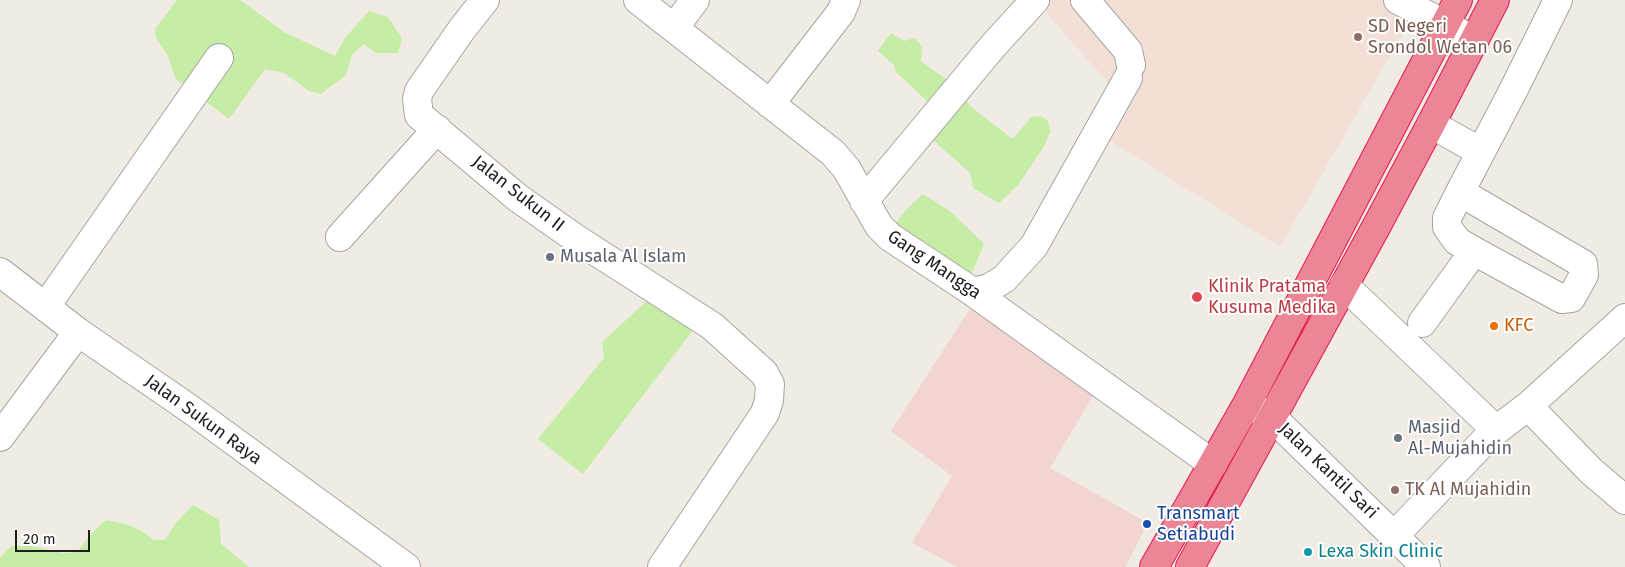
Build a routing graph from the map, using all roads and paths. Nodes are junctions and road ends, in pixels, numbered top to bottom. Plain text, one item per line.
1 (485, 0) edge
2 (638, 0) edge
3 (695, 0) edge
4 (846, 0) edge
5 (1035, 0) edge
6 (1085, 0) edge
7 (1398, 0) edge
8 (1458, 0) edge
9 (1495, 0) edge
10 (1558, 0) edge
11 (1446, 24) junction
12 (674, 28) junction
13 (1474, 40) junction
14 (219, 58) dead end
15 (770, 104) junction
16 (1432, 124) junction
17 (437, 130) junction
18 (1482, 152) junction
19 (1360, 189) junction
20 (1460, 192) junction
21 (864, 201) junction
22 (1389, 204) junction
23 (340, 237) dead end
24 (1474, 251) junction
25 (0, 272) edge
26 (1344, 285) junction
27 (973, 292) junction
28 (46, 306) junction
29 (1625, 318) edge
30 (1422, 323) dead end
31 (78, 332) junction
32 (1247, 404) junction
33 (1528, 406) junction
34 (1273, 418) junction
35 (1496, 430) junction
36 (0, 438) edge
37 (1214, 464) junction
38 (1625, 500) edge
39 (1394, 536) junction
40 (406, 567) edge
41 (662, 567) edge
42 (1154, 567) edge
43 (1190, 567) edge
44 (1426, 567) edge

1 - 17 street, Jalan Sukun II
2 - 12 street, Gang Mangga
3 - 12 street
4 - 15 street
5 - 21 street
6 - 27 street
7 - 11 street
8 - 11 highway
9 - 13 highway
10 - 18 street
11 - 13 street
11 - 19 highway
12 - 15 street, Gang Mangga
13 - 16 highway
14 - 28 street
15 - 21 street, Gang Mangga
16 - 18 street
16 - 22 highway
17 - 23 street
17 - 41 street, Jalan Sukun II
18 - 20 street
19 - 22 highway
19 - 32 highway
20 - 24 street
20 - 24 street
21 - 27 street, Gang Mangga
22 - 26 highway
24 - 30 street
25 - 28 street, Jalan Sukun Raya
26 - 34 highway
26 - 35 street
27 - 37 street, Gang Mangga
28 - 31 street, Jalan Sukun Raya
29 - 33 street
31 - 36 street
31 - 40 street, Jalan Sukun Raya
32 - 34 street, Jalan Kantil Sari
32 - 37 highway
33 - 35 street
33 - 38 street
34 - 39 street, Jalan Kantil Sari
34 - 43 highway
35 - 39 street
37 - 42 highway
39 - 44 street, Jalan Kantil Sari

